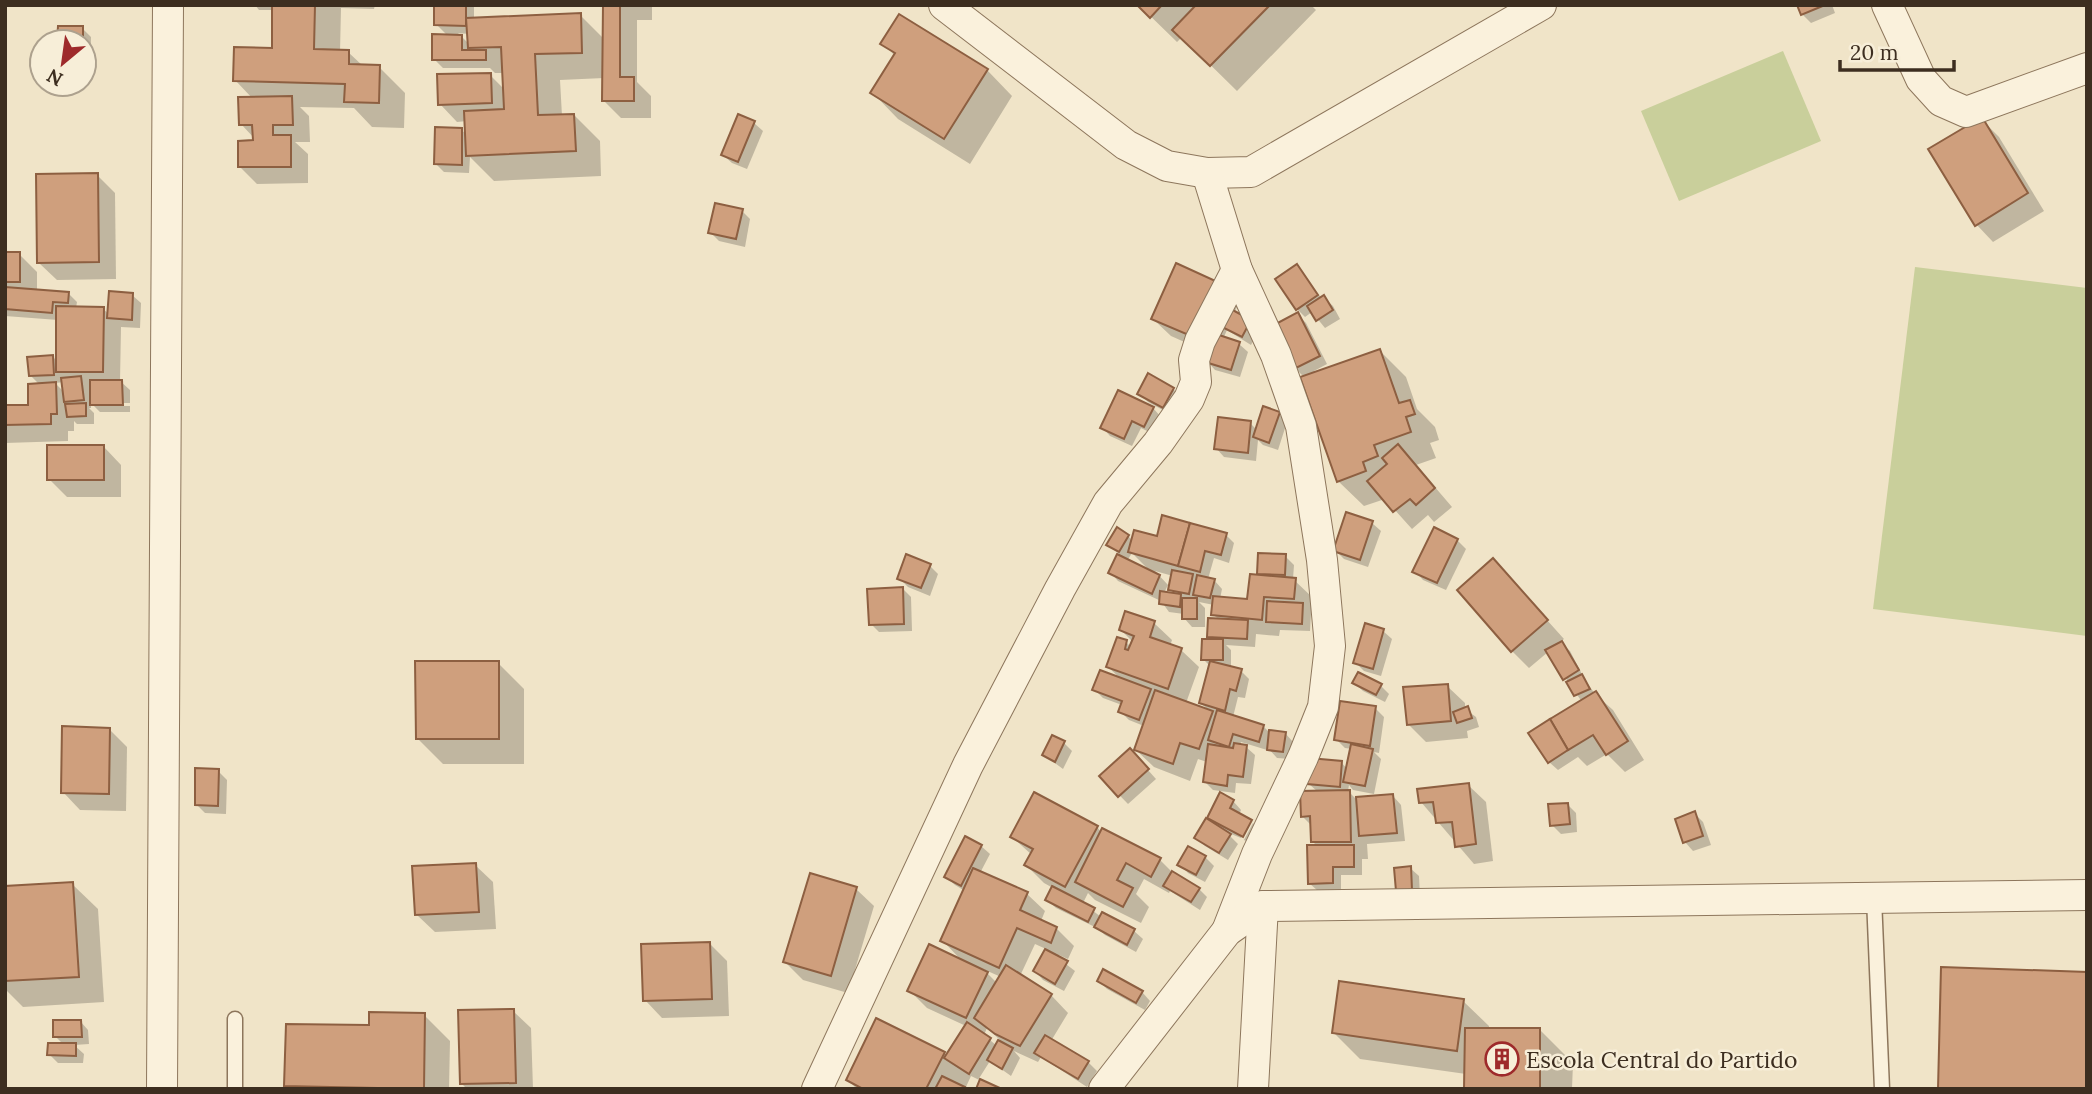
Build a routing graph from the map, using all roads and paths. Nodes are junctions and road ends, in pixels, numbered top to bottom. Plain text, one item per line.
1 (168, 5) edge
2 (944, 5) edge
3 (1541, 5) edge
4 (1887, 5) edge
5 (2087, 68) edge
6 (1207, 173) junction
7 (1237, 270) junction
8 (2087, 895) edge
9 (1874, 898) junction
10 (1263, 906) junction
11 (1227, 931) junction
12 (235, 1019) dead end
13 (162, 1089) edge
14 (235, 1089) edge
15 (817, 1089) edge
16 (1104, 1089) edge
17 (1253, 1089) edge
18 (1882, 1089) edge

1 - 13 street
2 - 6 street
3 - 6 street
4 - 5 street
6 - 7 street
7 - 11 street
7 - 15 street
8 - 9 street
9 - 10 street
9 - 18 lane
10 - 11 street
10 - 17 street
11 - 16 street
12 - 14 lane

